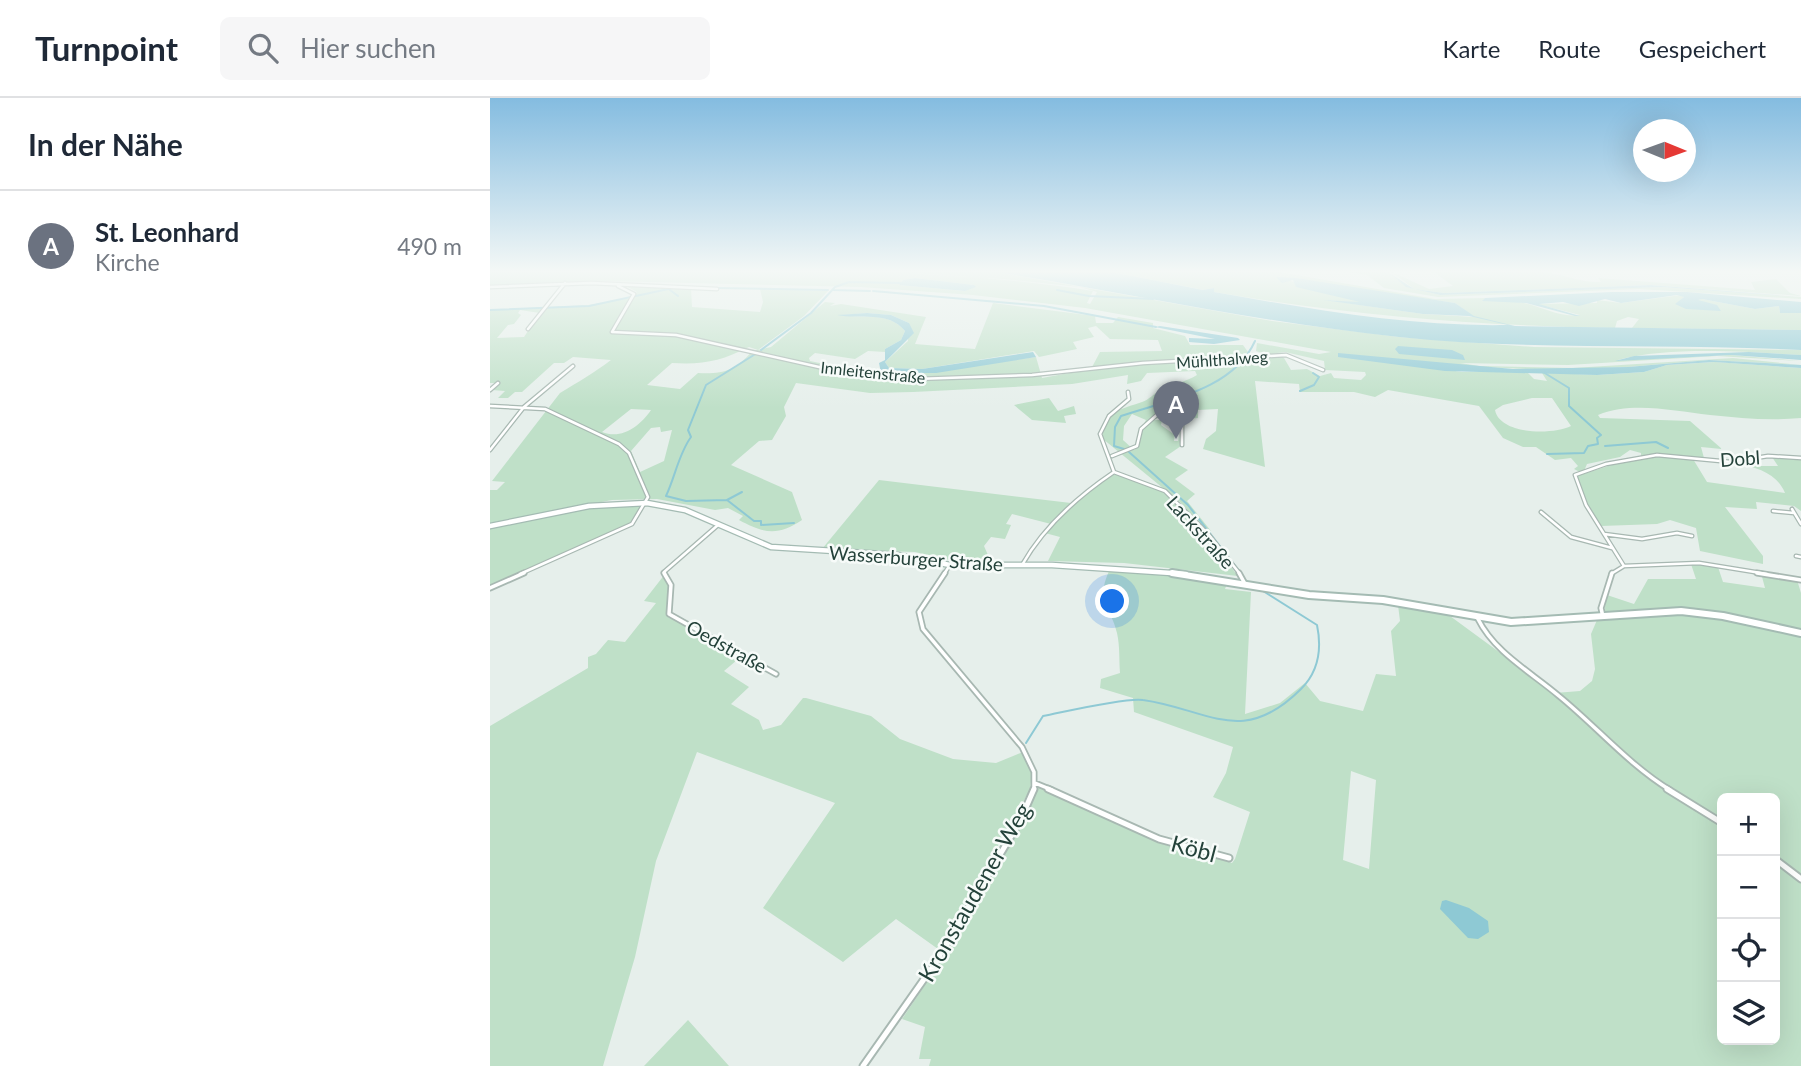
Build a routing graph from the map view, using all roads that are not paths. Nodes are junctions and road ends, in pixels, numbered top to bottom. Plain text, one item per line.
1 (537, 317) edge
2 (621, 317) edge
3 (528, 329) dead end
4 (573, 366) dead end
5 (1117, 367) joint
6 (1323, 370) dead end
7 (498, 383) dead end
8 (490, 390) edge
9 (1128, 392) dead end
10 (490, 406) edge
11 (524, 407) junction
12 (1182, 445) dead end
13 (490, 450) edge
14 (1111, 456) junction
15 (1800, 458) edge
16 (1114, 472) junction
17 (647, 503) junction
18 (1773, 511) dead end
19 (1541, 512) dead end
20 (1801, 524) edge
21 (718, 525) junction
22 (490, 526) edge
23 (1604, 534) junction
24 (1692, 536) dead end
25 (1614, 548) junction
26 (950, 565) junction
27 (1022, 565) junction
28 (1624, 566) junction
29 (1801, 580) edge
30 (1244, 582) junction
31 (490, 588) edge
32 (1602, 617) junction
33 (1478, 619) junction
34 (1801, 633) edge
35 (776, 674) dead end
36 (1035, 783) junction
37 (1717, 820) edge
38 (1229, 858) dead end
39 (1780, 863) edge
40 (1801, 879) edge
41 (863, 1066) edge

1 - 3 street
2 - 5 street, Innleitenstraße
4 - 11 street
5 - 6 street, Mühlthalweg
7 - 8 street
9 - 14 street
10 - 11 street
11 - 13 street
11 - 17 street
12 - 14 street
14 - 16 street
15 - 23 street, Dobl
16 - 27 street
16 - 30 street, Lackstraße
17 - 21 main road, Wasserburger Straße
17 - 22 main road, Wasserburger Straße
17 - 31 street
18 - 20 street
19 - 25 street
21 - 26 main road, Wasserburger Straße
21 - 35 street, Oedstraße
23 - 24 street
23 - 25 street
25 - 28 street
26 - 27 main road, Wasserburger Straße
26 - 36 street, Kronstaudener Weg
27 - 30 main road, Wasserburger Straße
28 - 29 street
28 - 32 street
30 - 33 main road, Wasserburger Straße
32 - 33 main road, Wasserburger Straße
32 - 34 main road, Wasserburger Straße
33 - 37 street
36 - 38 street, Köbl
36 - 41 street, Kronstaudener Weg
39 - 40 street

